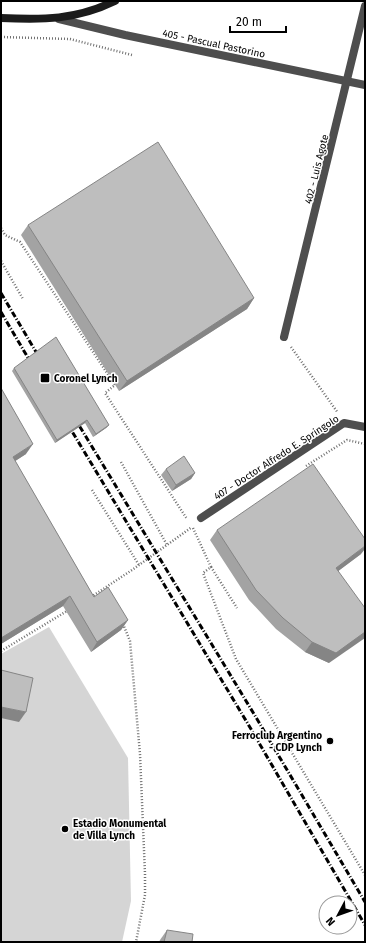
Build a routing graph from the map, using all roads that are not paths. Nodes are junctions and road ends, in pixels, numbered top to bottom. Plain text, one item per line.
1 (115, 1) edge
2 (365, 6) edge
3 (1, 18) edge
4 (59, 19) junction
5 (348, 82) junction
6 (365, 86) edge
7 (284, 336) road end
8 (365, 427) edge
9 (201, 518) road end

1 - 4 main road
2 - 5 street, 402 - Luis Agote
3 - 4 main road
4 - 5 street, 405 - Pascual Pastorino
5 - 6 street, 405 - Pascual Pastorino
5 - 7 street, 402 - Luis Agote
8 - 9 street, 407 - Doctor Alfredo E. Springolo

